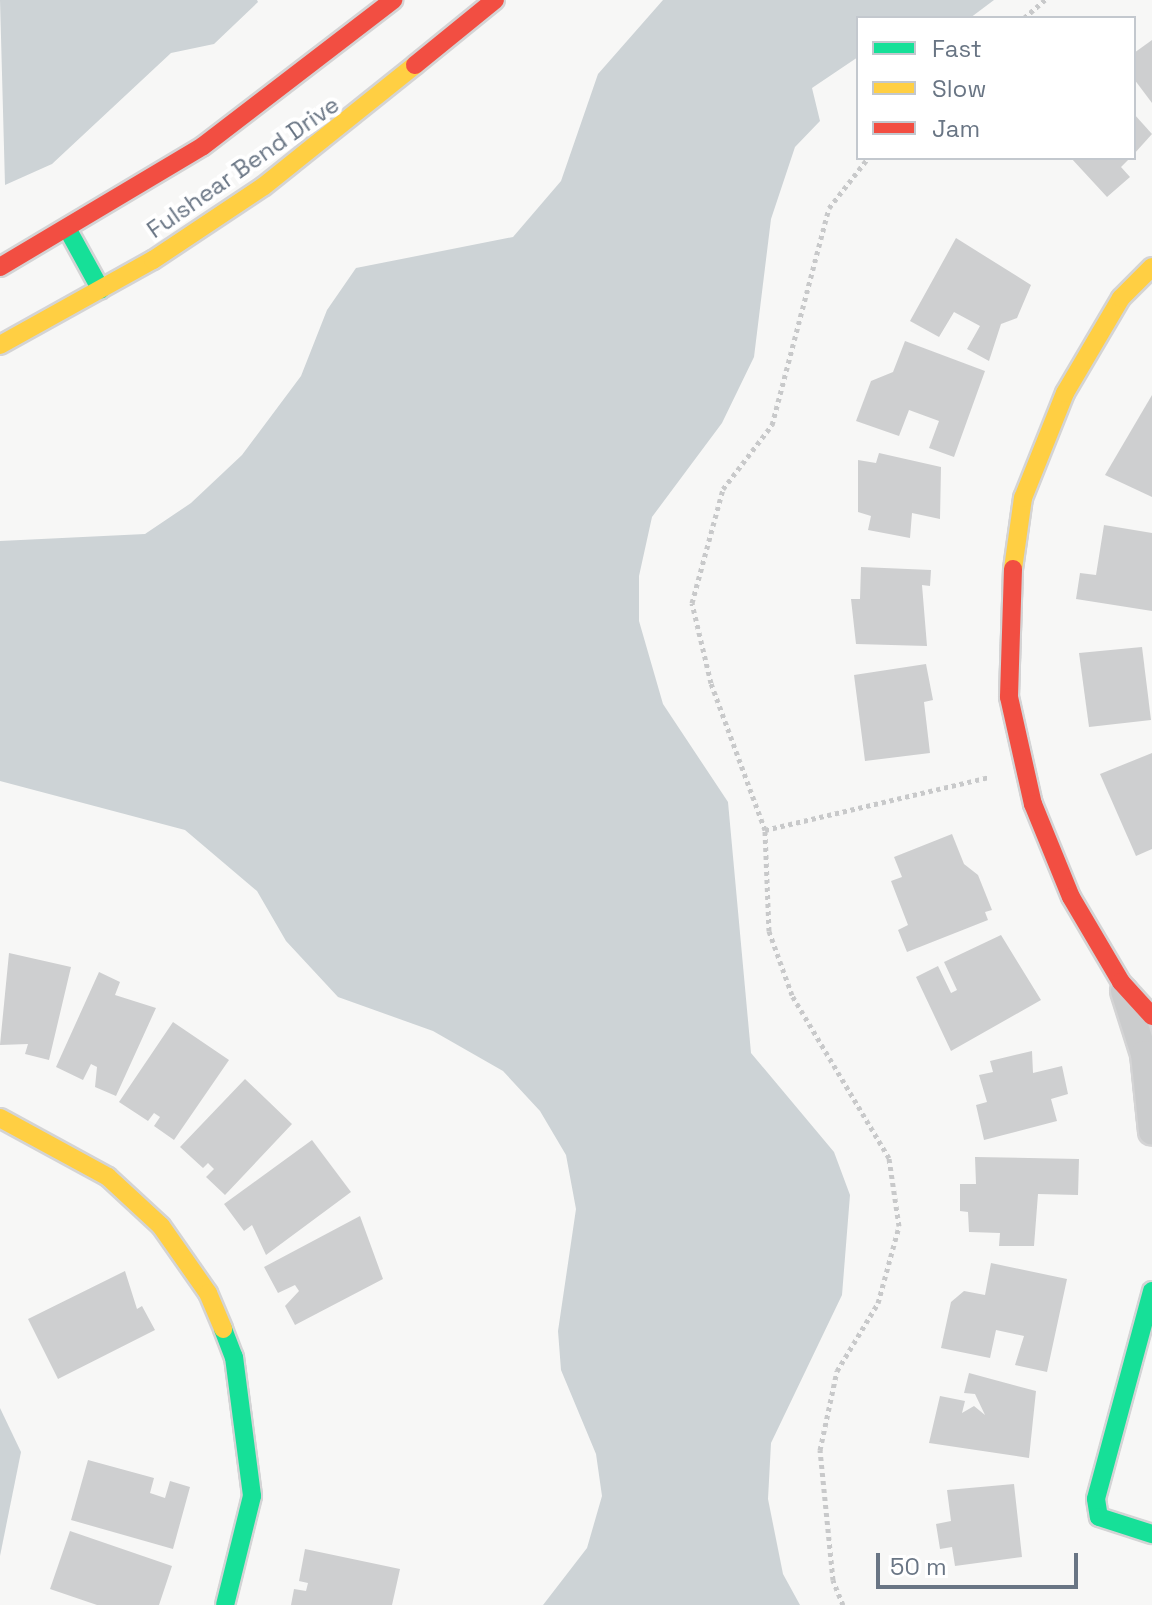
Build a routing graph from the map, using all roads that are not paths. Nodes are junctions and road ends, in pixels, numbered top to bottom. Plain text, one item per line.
1 (393, 0) edge
2 (495, 0) edge
3 (68, 230) junction
4 (0, 267) edge
5 (1152, 267) edge
6 (101, 290) junction
7 (0, 345) edge
8 (1121, 982) junction
9 (1152, 1016) edge
10 (0, 1118) edge
11 (1152, 1132) edge
12 (1152, 1291) edge
13 (1152, 1534) edge
14 (225, 1605) edge

1 - 3 street, Fulshear Bend Drive
2 - 6 street, Fulshear Bend Drive
3 - 4 street, Fulshear Bend Drive
3 - 6 street
5 - 8 street
6 - 7 street, Fulshear Bend Drive
8 - 9 street
8 - 11 street
10 - 14 street
12 - 13 street

